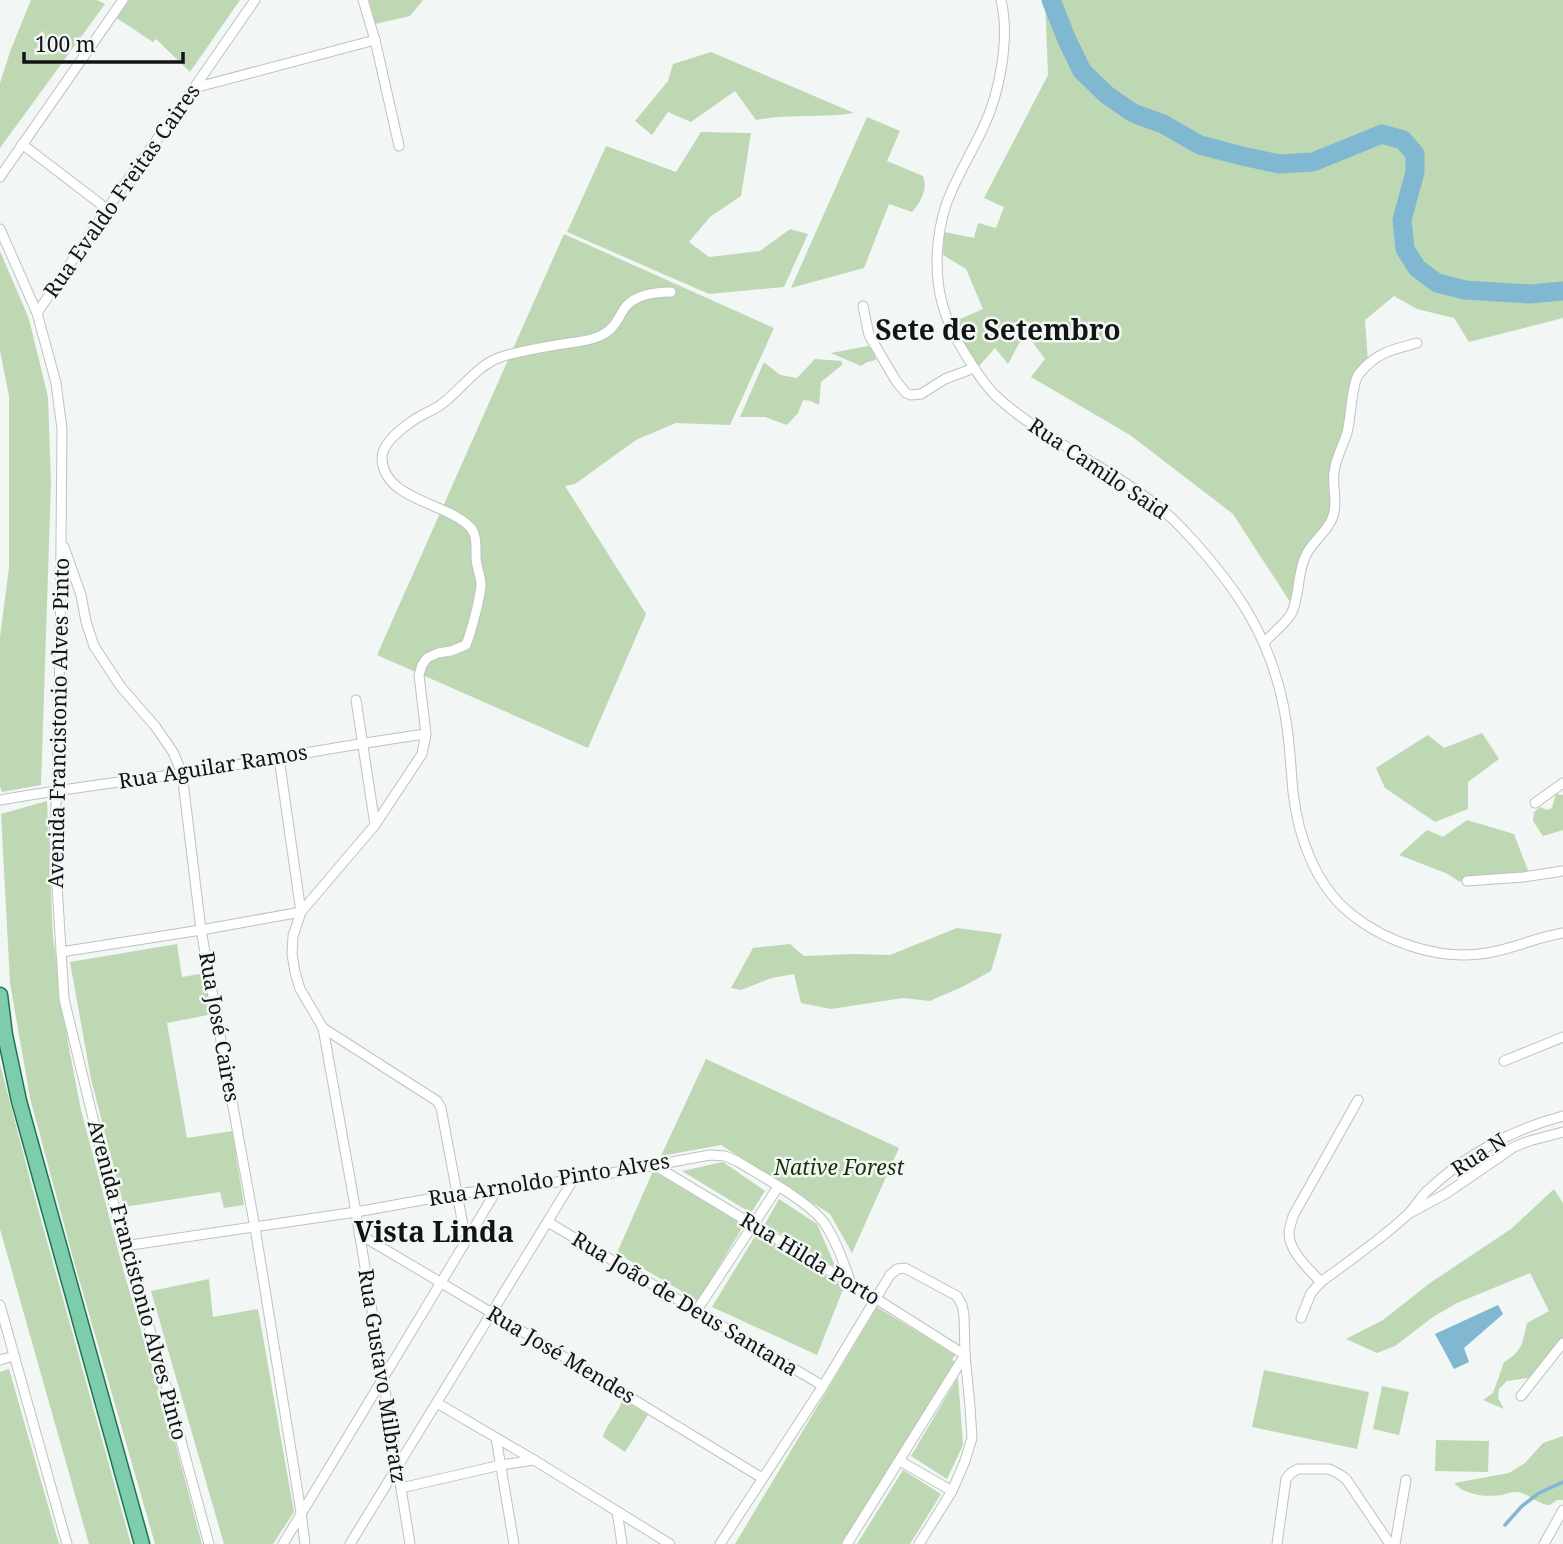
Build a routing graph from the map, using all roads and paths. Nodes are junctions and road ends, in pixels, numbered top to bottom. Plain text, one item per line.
1 (124, 0) edge
2 (255, 0) edge
3 (363, 0) edge
4 (1001, 0) edge
5 (375, 40) junction
6 (194, 88) junction
7 (22, 144) junction
8 (399, 146) dead end
9 (0, 177) edge
10 (107, 209) junction
11 (0, 229) edge
12 (671, 292) dead end
13 (863, 306) dead end
14 (37, 313) junction
15 (1417, 343) dead end
16 (974, 368) junction
17 (61, 539) junction
18 (1264, 643) junction
19 (356, 700) dead end
20 (426, 734) junction
21 (363, 743) junction
22 (279, 758) junction
23 (182, 773) junction
24 (1563, 783) edge
25 (57, 790) junction
26 (0, 800) edge
27 (1535, 803) dead end
28 (375, 825) junction
29 (1563, 871) edge
30 (1467, 881) dead end
31 (301, 912) junction
32 (201, 930) junction
33 (1563, 933) edge
34 (61, 952) junction
35 (0, 995) edge
36 (323, 1028) junction
37 (1563, 1037) edge
38 (1504, 1061) dead end
39 (1358, 1100) dead end
40 (1563, 1116) edge
41 (1563, 1132) edge
42 (1495, 1143) junction
43 (1502, 1154) junction
44 (654, 1165) junction
45 (573, 1180) junction
46 (778, 1187) junction
47 (498, 1188) junction
48 (456, 1194) junction
49 (356, 1212) junction
50 (1408, 1215) junction
51 (548, 1222) junction
52 (752, 1224) junction
53 (256, 1228) junction
54 (359, 1234) junction
55 (466, 1241) junction
56 (124, 1247) junction
57 (1321, 1282) junction
58 (441, 1283) junction
59 (851, 1284) junction
60 (875, 1298) junction
61 (0, 1305) edge
62 (696, 1310) junction
63 (492, 1313) junction
64 (1301, 1318) dead end
65 (1563, 1343) edge
66 (965, 1355) junction
67 (14, 1356) junction
68 (0, 1360) edge
69 (383, 1379) junction
70 (822, 1386) junction
71 (1521, 1396) dead end
72 (437, 1403) junction
73 (496, 1438) junction
74 (534, 1460) junction
75 (900, 1461) junction
76 (501, 1465) junction
77 (397, 1468) junction
78 (762, 1478) junction
79 (1406, 1480) dead end
80 (401, 1488) junction
81 (951, 1491) junction
82 (1563, 1510) edge
83 (617, 1511) junction
84 (302, 1512) junction
85 (67, 1544) edge
86 (142, 1544) edge
87 (209, 1544) edge
88 (283, 1544) edge
89 (304, 1544) edge
90 (350, 1544) edge
91 (410, 1544) edge
92 (514, 1544) edge
93 (622, 1544) edge
94 (670, 1544) edge
95 (720, 1544) edge
96 (847, 1544) edge
97 (919, 1544) edge
98 (1277, 1544) edge
99 (1392, 1544) edge
100 (1544, 1544) edge

1 - 7 street
2 - 6 street, Rua Evaldo Freitas Caires
3 - 5 street
4 - 16 street, Rua Camilo Said
5 - 6 street
5 - 8 street
6 - 10 street, Rua Evaldo Freitas Caires
7 - 9 street
7 - 10 street
10 - 14 street, Rua Evaldo Freitas Caires
11 - 14 street, Avenida Francistonio Alves Pinto
12 - 20 street
13 - 16 street
14 - 17 street, Avenida Francistonio Alves Pinto
15 - 18 street
16 - 18 street, Rua Camilo Said
17 - 23 street, Rua José Caires
17 - 25 street, Avenida Francistonio Alves Pinto
18 - 33 street, Rua Camilo Said
19 - 21 street
20 - 21 street, Rua Aguilar Ramos
20 - 28 street
21 - 22 street, Rua Aguilar Ramos
21 - 28 street
22 - 23 street, Rua Aguilar Ramos
22 - 31 street, Rua Gustavo Milbratz
23 - 25 street, Rua Aguilar Ramos
23 - 32 street, Rua José Caires
24 - 27 street
25 - 26 street, Rua Aguilar Ramos
25 - 34 street, Avenida Francistonio Alves Pinto
28 - 31 street
29 - 30 street
31 - 32 street
31 - 36 street, Rua Gustavo Milbratz
32 - 34 street
32 - 53 street, Rua José Caires
34 - 56 street, Avenida Francistonio Alves Pinto
35 - 86 main road
36 - 48 street
36 - 49 street, Rua Gustavo Milbratz
37 - 38 street
39 - 57 street
40 - 42 street, Rua N
41 - 43 street, Rua N
42 - 43 street
42 - 50 street, Rua N
43 - 50 street, Rua N
44 - 45 street, Rua Arnoldo Pinto Alves
44 - 46 street, Rua Arnoldo Pinto Alves
44 - 52 street, Rua Hilda Porto
45 - 47 street, Rua Arnoldo Pinto Alves
45 - 51 street
46 - 52 street
46 - 59 street
47 - 48 street, Rua Arnoldo Pinto Alves
47 - 55 street
48 - 49 street, Rua Arnoldo Pinto Alves
48 - 55 street
49 - 53 street, Rua Arnoldo Pinto Alves
49 - 54 street, Rua Gustavo Milbratz
50 - 57 street, Rua N
51 - 62 street, Rua João de Deus Santana
51 - 63 street
52 - 59 street, Rua Hilda Porto
52 - 62 street
53 - 56 street, Rua Arnoldo Pinto Alves
53 - 84 street, Rua José Caires
54 - 58 street, Rua José Mendes
54 - 69 street, Rua Gustavo Milbratz
55 - 58 street
56 - 87 street, Avenida Francistonio Alves Pinto
57 - 64 street, Rua N
58 - 63 street, Rua José Mendes
58 - 69 street
59 - 60 street, Rua Hilda Porto
60 - 66 street, Rua Hilda Porto
60 - 66 street
60 - 70 street
61 - 67 street
62 - 70 street, Rua João de Deus Santana
63 - 72 street
63 - 78 street, Rua José Mendes
65 - 71 street
66 - 75 street
66 - 81 street
67 - 68 street
67 - 85 street
69 - 77 street, Rua Gustavo Milbratz
69 - 84 street
70 - 78 street
72 - 73 street
72 - 77 street
73 - 74 street
73 - 76 street
74 - 76 street
74 - 83 street
75 - 81 street
75 - 96 street
76 - 80 street
76 - 92 street
77 - 80 street, Rua Gustavo Milbratz
77 - 90 street
78 - 95 street
79 - 99 street
80 - 91 street, Rua Gustavo Milbratz
81 - 97 street
82 - 100 street
83 - 93 street
83 - 94 street
84 - 88 street
84 - 89 street, Rua José Caires
98 - 99 street

